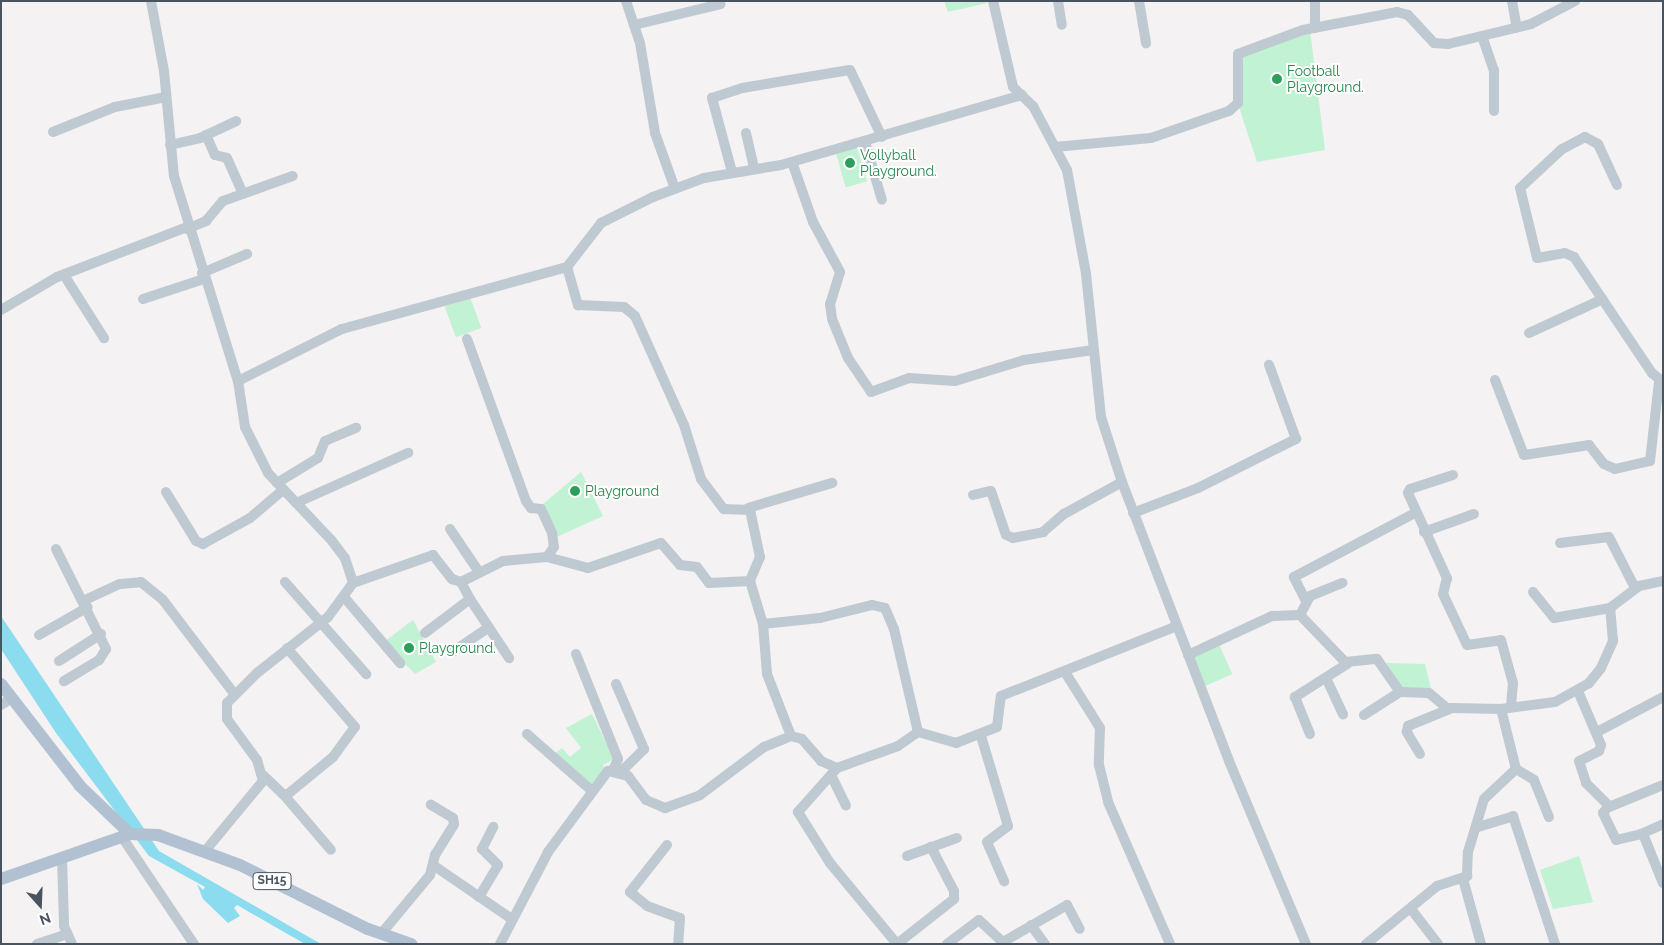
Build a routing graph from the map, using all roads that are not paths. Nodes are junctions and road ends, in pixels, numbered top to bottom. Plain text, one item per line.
1 (151, 1) edge
2 (626, 1) edge
3 (993, 1) edge
4 (1058, 1) edge
5 (1139, 1) edge
6 (1315, 1) edge
7 (1512, 1) edge
8 (1575, 1) edge
9 (721, 4) dead end
10 (634, 25) junction
11 (1062, 25) dead end
12 (1315, 28) junction
13 (1517, 28) junction
14 (1482, 36) junction
15 (1146, 43) dead end
16 (1022, 95) junction
17 (166, 97) junction
18 (1494, 111) dead end
19 (236, 121) dead end
20 (53, 132) dead end
21 (746, 132) dead end
22 (206, 135) junction
23 (882, 137) junction
24 (865, 142) junction
25 (170, 145) junction
26 (1055, 147) junction
27 (792, 162) junction
28 (754, 169) junction
29 (732, 172) junction
30 (293, 176) dead end
31 (1617, 184) dead end
32 (675, 189) junction
33 (243, 194) junction
34 (882, 200) dead end
35 (187, 228) junction
36 (247, 254) dead end
37 (567, 266) junction
38 (64, 275) junction
39 (203, 276) junction
40 (143, 299) dead end
41 (1603, 299) junction
42 (1, 310) edge
43 (1529, 333) dead end
44 (104, 338) dead end
45 (468, 339) dead end
46 (1093, 350) junction
47 (1269, 365) dead end
48 (1495, 380) dead end
49 (238, 381) junction
50 (1661, 382) edge
51 (356, 428) dead end
52 (408, 453) dead end
53 (1453, 475) dead end
54 (1122, 482) junction
55 (832, 483) dead end
56 (280, 486) junction
57 (166, 492) dead end
58 (973, 494) dead end
59 (296, 503) junction
60 (748, 508) junction
61 (1132, 513) junction
62 (1416, 513) junction
63 (1474, 514) dead end
64 (450, 529) dead end
65 (1424, 532) junction
66 (1560, 544) dead end
67 (56, 549) dead end
68 (547, 557) junction
69 (479, 572) junction
70 (750, 581) junction
71 (1663, 581) edge
72 (285, 582) dead end
73 (461, 582) junction
74 (354, 583) junction
75 (1342, 583) dead end
76 (1635, 588) junction
77 (1533, 592) dead end
78 (344, 597) junction
79 (470, 599) junction
80 (1306, 601) junction
81 (87, 604) junction
82 (1610, 608) junction
83 (1300, 615) junction
84 (320, 624) junction
85 (763, 624) junction
86 (1177, 626) junction
87 (489, 627) junction
88 (425, 633) dead end
89 (101, 634) junction
90 (39, 635) dead end
91 (287, 648) junction
92 (454, 651) dead end
93 (576, 654) dead end
94 (1188, 655) junction
95 (509, 658) dead end
96 (58, 661) dead end
97 (1346, 662) junction
98 (400, 663) dead end
99 (1065, 672) junction
100 (366, 674) dead end
101 (1327, 680) junction
102 (64, 681) dead end
103 (1, 684) edge
104 (616, 684) dead end
105 (1578, 691) junction
106 (1400, 692) junction
107 (235, 695) junction
108 (1663, 697) edge
109 (6, 701) edge
110 (1511, 704) junction
111 (1448, 709) junction
112 (1500, 709) junction
113 (1343, 714) dead end
114 (1364, 714) dead end
115 (918, 732) junction
116 (1597, 732) junction
117 (527, 734) dead end
118 (1310, 734) dead end
119 (791, 736) junction
120 (981, 736) junction
121 (1420, 754) dead end
122 (1516, 769) junction
123 (617, 771) junction
124 (834, 772) junction
125 (263, 775) junction
126 (1663, 785) edge
127 (591, 790) junction
128 (284, 796) junction
129 (431, 805) dead end
130 (846, 806) dead end
131 (1609, 807) junction
132 (1549, 817) dead end
133 (1663, 824) edge
134 (494, 827) dead end
135 (1478, 827) junction
136 (1641, 834) junction
137 (126, 836) junction
138 (957, 838) dead end
139 (667, 845) dead end
140 (931, 847) junction
141 (331, 850) dead end
142 (205, 851) junction
143 (907, 856) dead end
144 (62, 857) junction
145 (433, 865) junction
146 (1, 879) edge
147 (1463, 879) junction
148 (1004, 881) dead end
149 (1663, 883) edge
150 (479, 897) junction
151 (1411, 909) junction
152 (510, 918) junction
153 (1032, 925) junction
154 (1080, 929) dead end
155 (67, 934) junction
156 (381, 934) junction
157 (37, 944) edge
158 (72, 944) edge
159 (194, 944) edge
160 (411, 944) edge
161 (500, 944) edge
162 (678, 944) edge
163 (897, 944) edge
164 (947, 944) edge
165 (1045, 944) edge
166 (1170, 944) edge
167 (1306, 944) edge
168 (1366, 944) edge
169 (1438, 944) edge
170 (1480, 944) edge
171 (1555, 944) edge

1 - 17 street
2 - 10 street
3 - 16 street
4 - 11 street
5 - 15 street
6 - 12 street
7 - 13 street
8 - 13 street
9 - 10 street
10 - 32 street
12 - 14 street
12 - 26 street
13 - 14 street
14 - 18 street
16 - 23 street
16 - 26 street
17 - 20 street
17 - 25 street
19 - 22 street
21 - 28 street
22 - 25 street
22 - 33 street
23 - 24 street
23 - 29 street
24 - 27 street
24 - 34 street
25 - 35 street
26 - 46 street
27 - 28 street
27 - 46 street
28 - 29 street
29 - 32 street
30 - 33 street
31 - 41 street
32 - 37 street
33 - 35 street
35 - 38 street
35 - 39 street
36 - 39 street
37 - 49 street
37 - 60 street
38 - 42 street
38 - 44 street
39 - 40 street
39 - 49 street
41 - 43 street
41 - 50 street
45 - 68 street
46 - 54 street
47 - 61 street
48 - 50 street
49 - 56 street
51 - 56 street
52 - 59 street
53 - 62 street
54 - 58 street
54 - 61 street
55 - 60 street
56 - 57 street
56 - 59 street
59 - 74 street
60 - 70 street
61 - 86 street
62 - 65 street
62 - 80 street
63 - 65 street
64 - 69 street
65 - 110 street
66 - 76 street
67 - 81 street
68 - 69 street
68 - 70 street
69 - 73 street
70 - 85 street
71 - 76 street
72 - 84 street
73 - 74 street
73 - 79 street
74 - 78 street
75 - 80 street
76 - 82 street
77 - 82 street
78 - 84 street
78 - 98 street
79 - 87 street
79 - 88 street
80 - 83 street
81 - 89 street
81 - 90 street
81 - 107 street
82 - 105 street
83 - 94 street
83 - 97 street
84 - 91 street
84 - 100 street
85 - 115 street
85 - 119 street
86 - 94 street
86 - 99 street
87 - 92 street
87 - 95 street
89 - 96 street
89 - 102 street
91 - 107 street
91 - 128 street
93 - 123 street
94 - 167 street
97 - 101 street
97 - 106 street
99 - 120 street
99 - 166 street
101 - 113 street
101 - 118 street
103 - 109 main road
104 - 123 street
105 - 110 street
105 - 116 street
106 - 111 street
106 - 114 street
107 - 125 street
108 - 116 street
109 - 137 main road
110 - 112 street
111 - 112 street
111 - 121 street
112 - 122 street
115 - 120 street
115 - 124 street
116 - 131 street
117 - 127 street
119 - 123 street
119 - 124 street
120 - 148 street
122 - 132 street
122 - 135 street
123 - 127 street
124 - 130 street
124 - 163 street
125 - 128 street
125 - 142 street
126 - 131 street
127 - 152 street
128 - 141 street
129 - 145 street
131 - 136 street
133 - 136 street
134 - 150 street
135 - 147 street
135 - 171 street
136 - 149 street
137 - 142 main road, SH15
137 - 144 main road
137 - 159 street
138 - 140 street
139 - 162 street
140 - 143 street
140 - 163 street
142 - 156 main road, SH15
144 - 146 main road
144 - 155 street
145 - 150 street
145 - 156 street
147 - 151 street
147 - 170 street
150 - 152 street
151 - 168 street
151 - 169 street
152 - 161 street
153 - 154 street
153 - 164 street
153 - 165 street
155 - 157 street
155 - 158 street
156 - 160 main road, SH15

